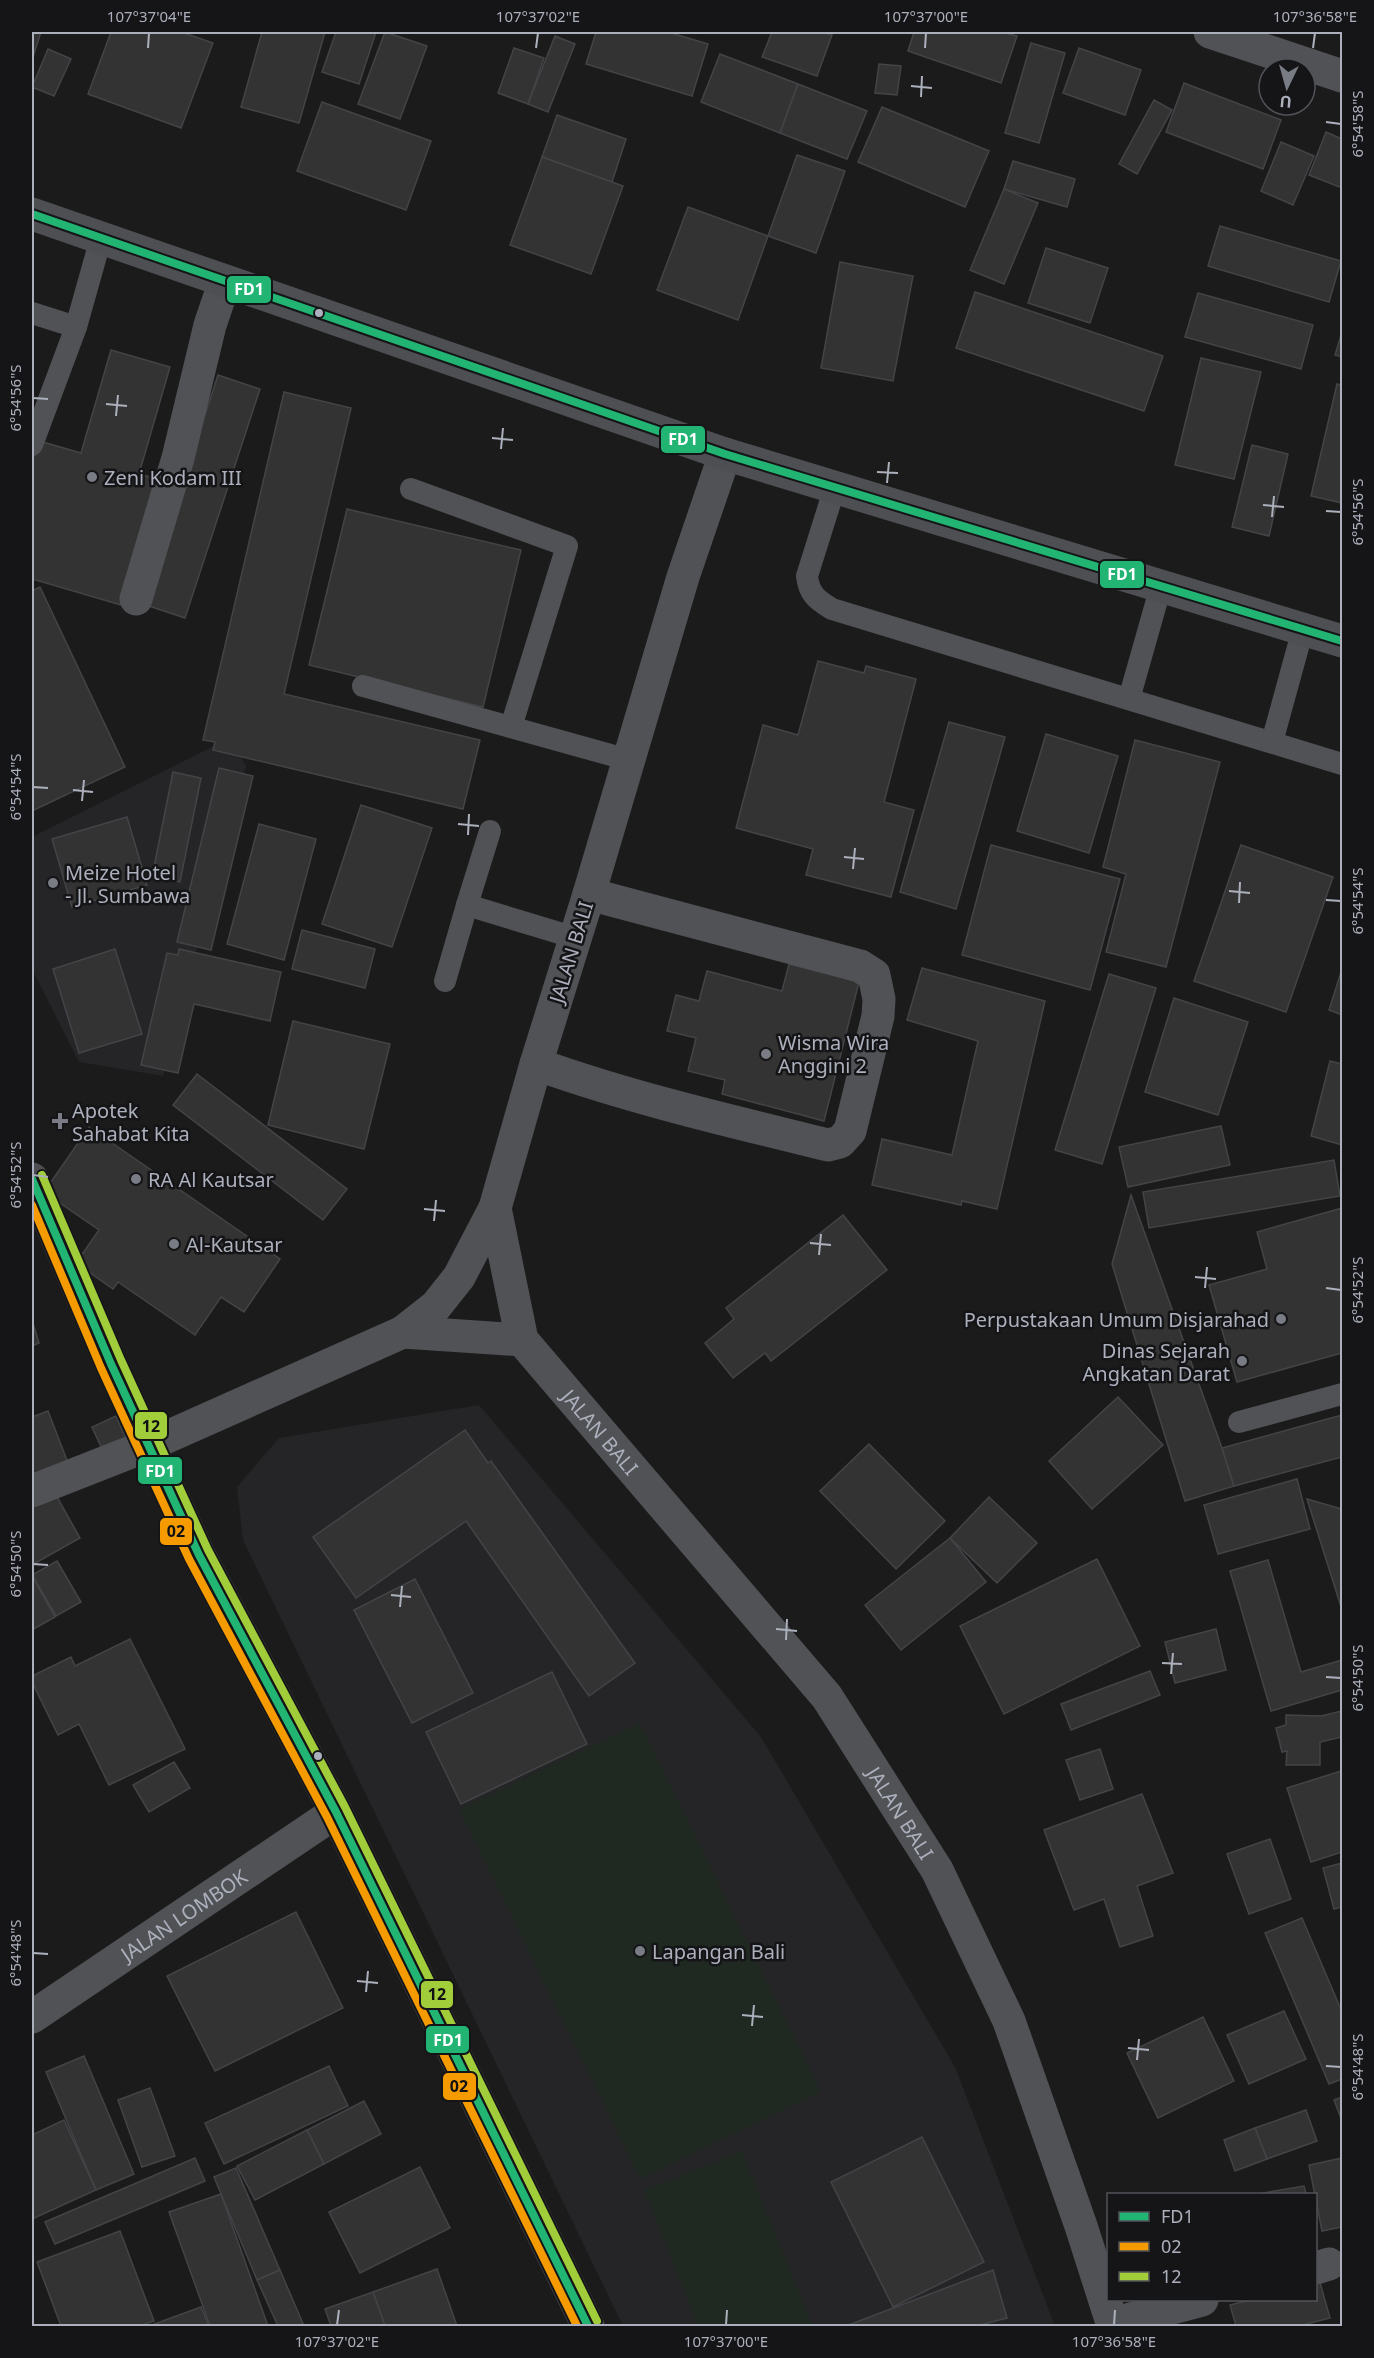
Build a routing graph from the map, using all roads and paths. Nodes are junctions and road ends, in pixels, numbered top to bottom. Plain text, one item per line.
1 (1210, 32) edge
2 (1342, 76) edge
3 (32, 214) edge
4 (101, 238) junction
5 (225, 281) junction
6 (32, 313) edge
7 (76, 327) junction
8 (32, 445) edge
9 (725, 454) junction
10 (835, 487) junction
11 (411, 489) dead end
12 (1161, 586) junction
13 (136, 599) dead end
14 (1303, 629) junction
15 (1342, 641) edge
16 (363, 686) dead end
17 (1128, 699) junction
18 (512, 727) junction
19 (1272, 742) junction
20 (629, 760) junction
21 (1342, 764) edge
22 (490, 831) dead end
23 (589, 894) junction
24 (467, 905) junction
25 (576, 938) junction
26 (445, 981) dead end
27 (536, 1064) junction
28 (32, 1179) edge
29 (495, 1208) junction
30 (403, 1332) junction
31 (522, 1340) junction
32 (1342, 1394) edge
33 (1239, 1422) dead end
34 (149, 1444) junction
35 (32, 1491) edge
36 (336, 1812) junction
37 (32, 2017) edge
38 (1198, 2301) edge
39 (1112, 2325) edge
40 (588, 2326) edge

1 - 2 street
3 - 4 street
4 - 5 street
4 - 7 lane
5 - 9 street
5 - 13 street
6 - 7 lane
7 - 8 lane
9 - 10 street
9 - 20 street, JALAN BALI
10 - 12 street
10 - 17 lane
11 - 18 lane
12 - 14 street
12 - 17 lane
14 - 15 street
14 - 19 lane
16 - 18 lane
17 - 19 lane
18 - 20 lane
19 - 21 lane
20 - 23 street, JALAN BALI
22 - 24 lane
23 - 25 street, JALAN BALI
23 - 27 street
24 - 25 lane
24 - 26 lane
25 - 27 street, JALAN BALI
27 - 29 street, JALAN BALI
28 - 34 street
29 - 30 street
29 - 31 street, JALAN BALI
30 - 31 street
30 - 34 street
31 - 39 street, JALAN BALI
32 - 33 lane
34 - 35 street
34 - 36 street
36 - 37 street, JALAN LOMBOK
36 - 40 street
38 - 39 street

